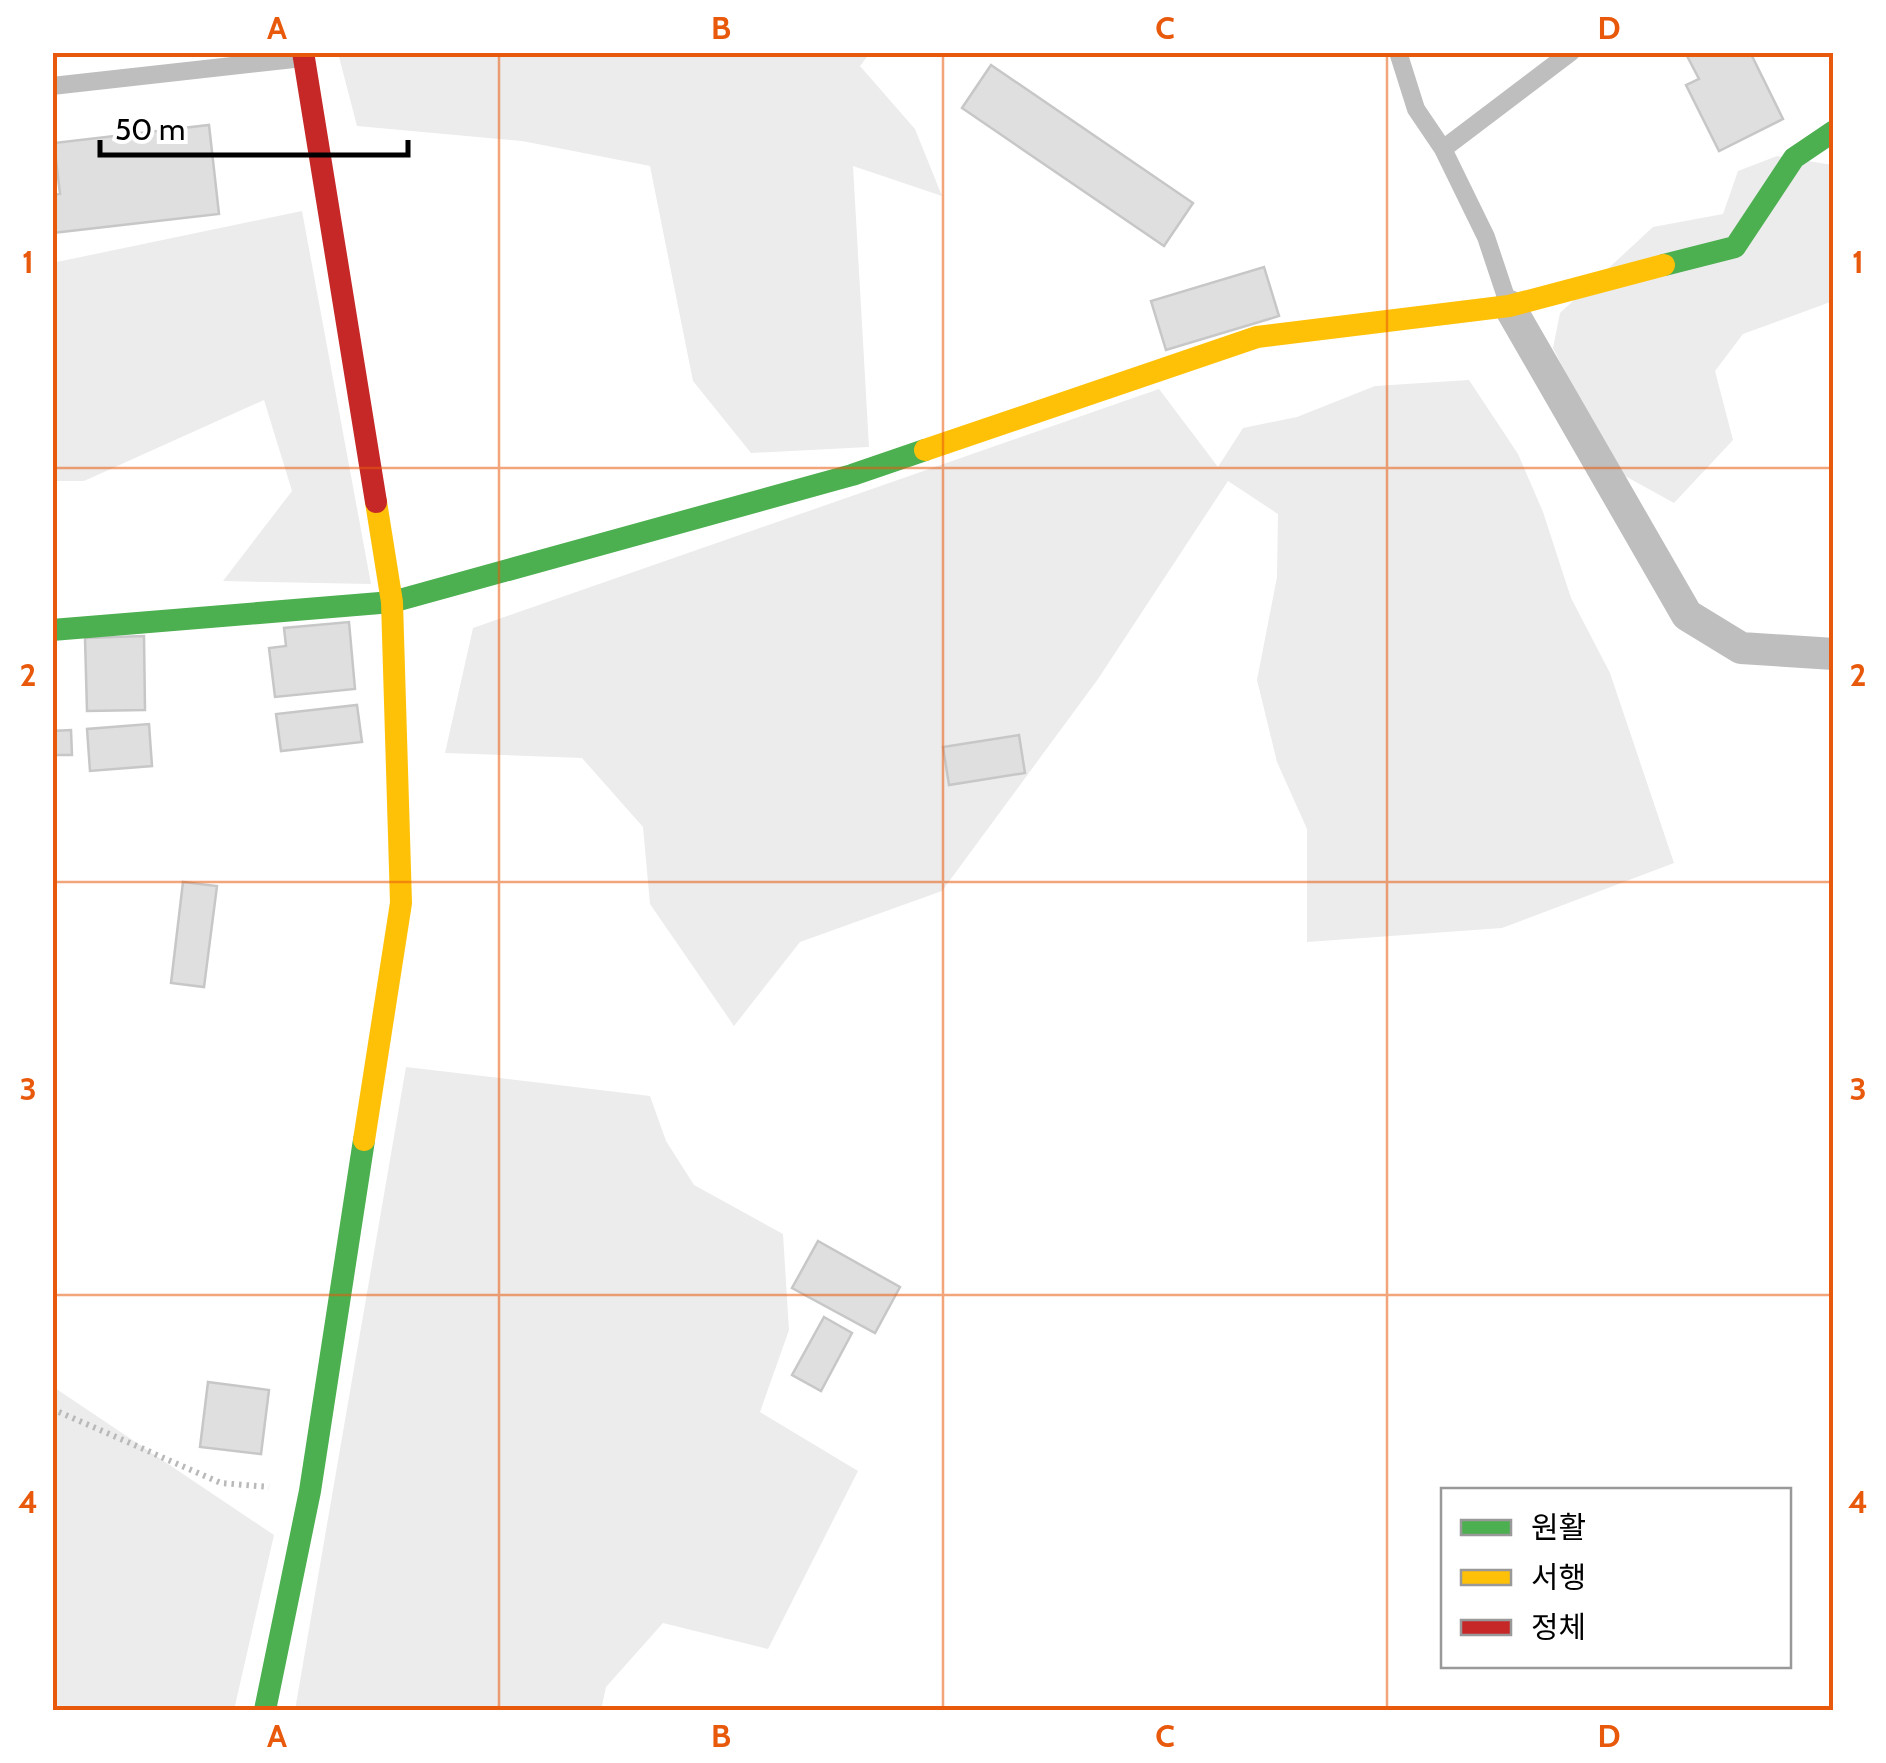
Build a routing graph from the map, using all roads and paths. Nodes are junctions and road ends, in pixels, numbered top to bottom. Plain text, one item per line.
1 (1398, 52) edge
2 (1570, 52) edge
3 (303, 55) edge
4 (52, 86) edge
5 (1834, 131) edge
6 (1443, 149) junction
7 (1509, 306) junction
8 (392, 602) junction
9 (52, 630) edge
10 (1834, 654) edge
11 (52, 1409) edge
12 (310, 1491) junction
13 (265, 1710) edge

1 - 6 lane
2 - 6 lane
3 - 4 lane
3 - 8 street
5 - 7 street
6 - 7 lane
7 - 8 street
7 - 10 street
8 - 9 street
8 - 12 street
11 - 12 path
12 - 13 street

